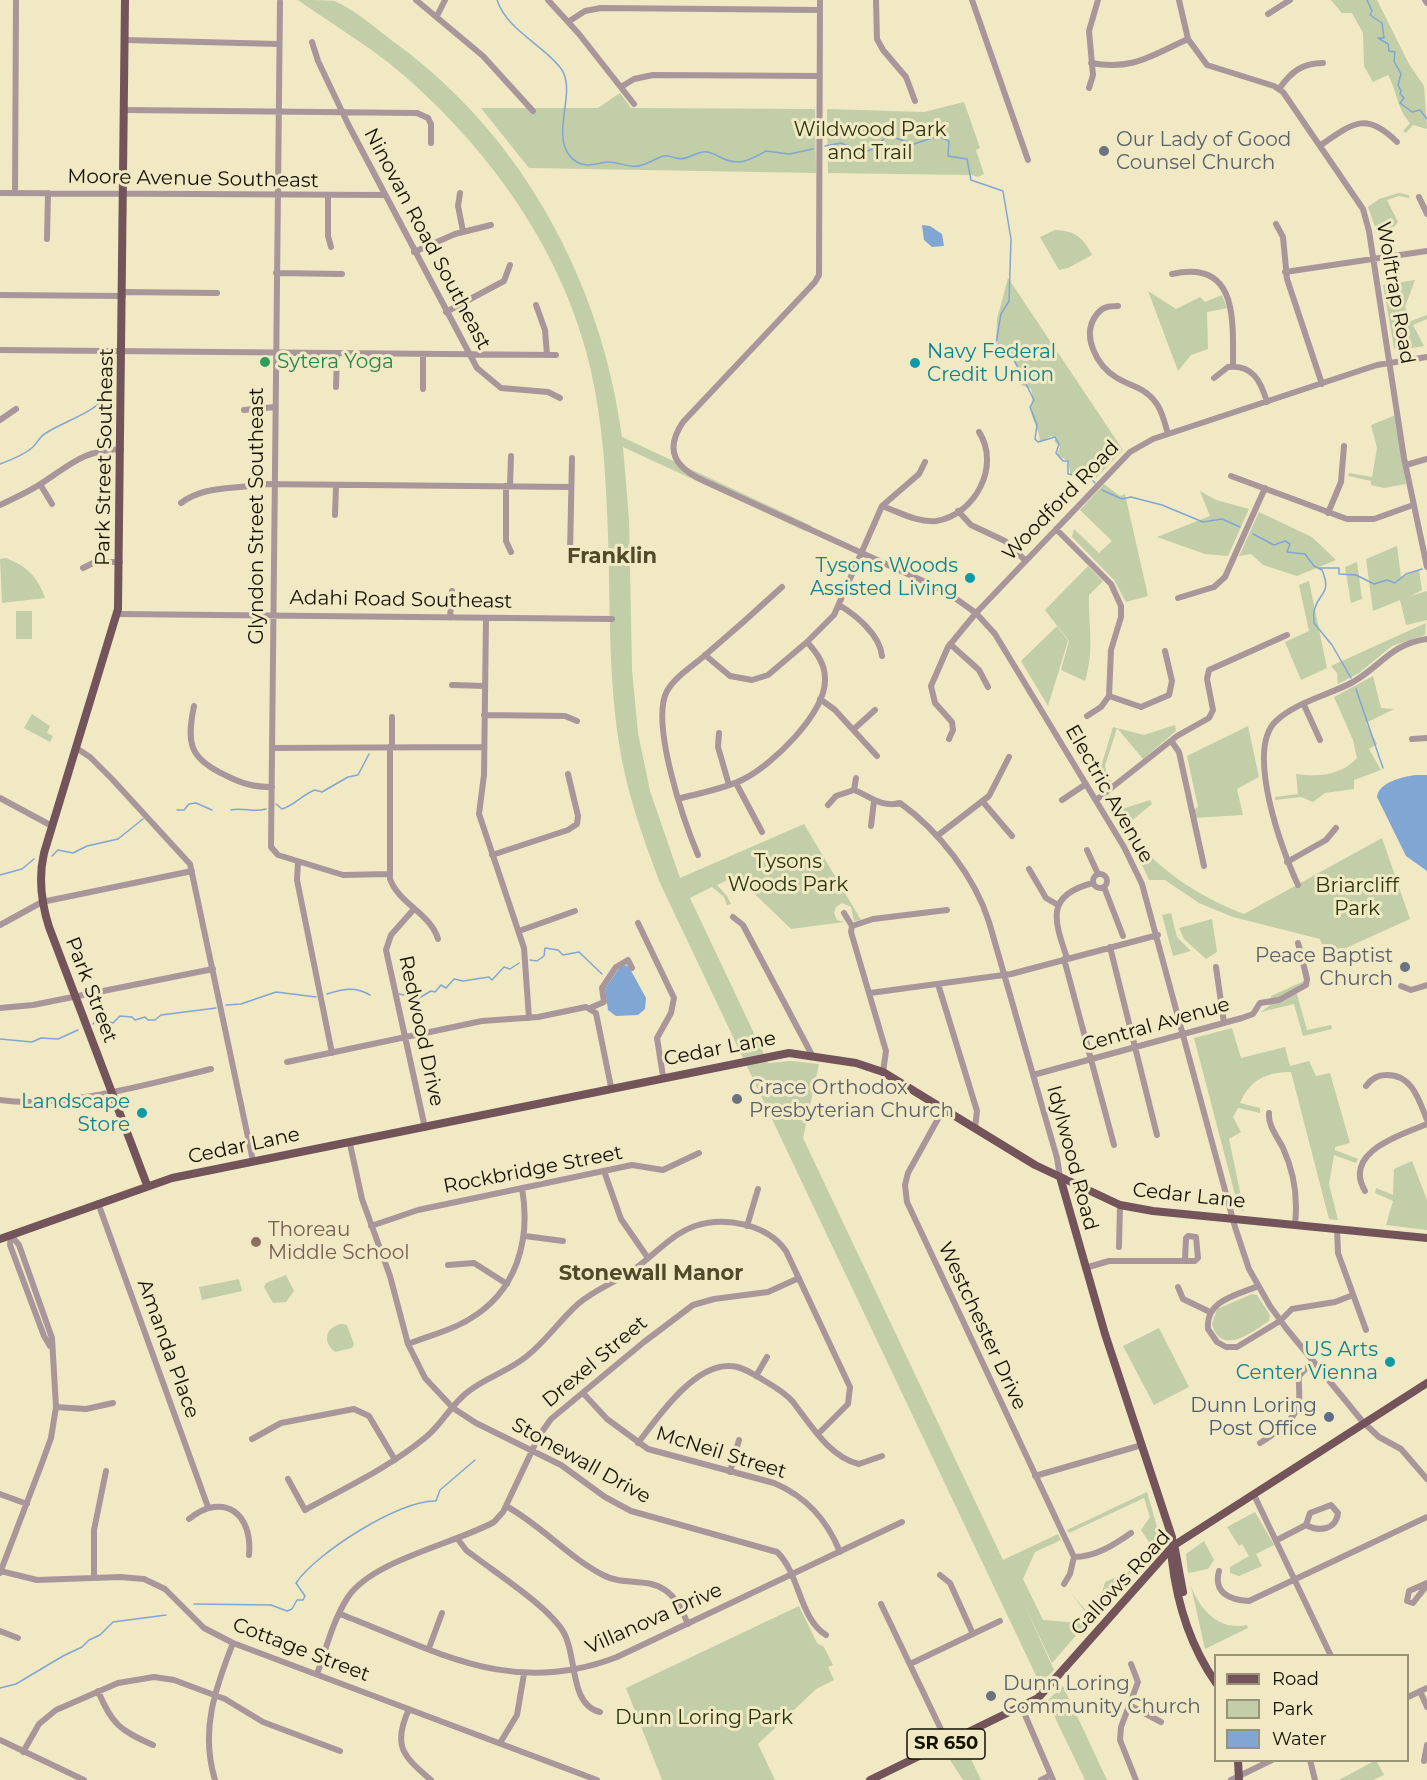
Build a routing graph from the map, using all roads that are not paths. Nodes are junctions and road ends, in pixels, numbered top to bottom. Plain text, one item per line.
1 (16, 0) edge
2 (125, 0) edge
3 (416, 0) edge
4 (446, 0) edge
5 (548, 0) edge
6 (820, 0) edge
7 (876, 0) edge
8 (972, 0) edge
9 (1098, 0) edge
10 (1179, 0) edge
11 (1290, 0) edge
12 (279, 2) dead end
13 (820, 10) junction
14 (1268, 15) dead end
15 (437, 16) junction
16 (568, 21) junction
17 (1188, 39) junction
18 (125, 40) junction
19 (312, 42) dead end
20 (278, 44) junction
21 (1091, 63) junction
22 (1323, 63) dead end
23 (819, 76) junction
24 (621, 87) junction
25 (1089, 88) dead end
26 (1279, 89) junction
27 (915, 101) dead end
28 (634, 104) dead end
29 (124, 110) junction
30 (277, 111) junction
31 (533, 111) dead end
32 (343, 112) junction
33 (1396, 142) dead end
34 (431, 143) dead end
35 (1321, 145) junction
36 (1026, 157) dead end
37 (0, 193) edge
38 (15, 193) junction
39 (48, 193) junction
40 (460, 193) dead end
41 (123, 194) junction
42 (385, 195) junction
43 (276, 196) junction
44 (328, 197) junction
45 (1419, 197) dead end
46 (1427, 214) edge
47 (1276, 224) dead end
48 (491, 225) dead end
49 (464, 231) junction
50 (47, 239) dead end
51 (331, 247) dead end
52 (1427, 251) edge
53 (414, 252) junction
54 (1373, 259) junction
55 (510, 266) dead end
56 (1285, 272) junction
57 (276, 273) junction
58 (342, 274) dead end
59 (1172, 274) dead end
60 (217, 293) dead end
61 (123, 294) junction
62 (0, 295) edge
63 (536, 305) dead end
64 (1118, 306) dead end
65 (446, 312) junction
66 (0, 350) edge
67 (122, 351) junction
68 (275, 353) junction
69 (337, 354) junction
70 (423, 355) junction
71 (470, 355) junction
72 (547, 355) junction
73 (556, 355) dead end
74 (1427, 357) edge
75 (1390, 363) junction
76 (1233, 366) junction
77 (1214, 378) dead end
78 (1322, 384) junction
79 (336, 387) dead end
80 (423, 389) dead end
81 (560, 398) dead end
82 (1268, 402) junction
83 (275, 407) junction
84 (16, 409) dead end
85 (244, 410) dead end
86 (0, 420) edge
87 (979, 432) dead end
88 (1168, 434) junction
89 (1344, 446) dead end
90 (121, 449) junction
91 (512, 456) dead end
92 (572, 458) dead end
93 (1427, 459) edge
94 (925, 462) dead end
95 (1406, 465) junction
96 (1231, 476) dead end
97 (40, 484) junction
98 (273, 484) junction
99 (336, 486) junction
100 (508, 486) junction
101 (571, 487) junction
102 (1265, 488) junction
103 (0, 504) edge
104 (52, 504) dead end
105 (181, 504) dead end
106 (1413, 505) junction
107 (882, 506) junction
108 (958, 511) junction
109 (1328, 513) junction
110 (335, 515) dead end
111 (1056, 529) junction
112 (511, 552) dead end
113 (570, 553) dead end
114 (863, 553) junction
115 (1026, 561) junction
116 (120, 562) junction
117 (1427, 567) edge
118 (83, 568) dead end
119 (782, 587) dead end
120 (452, 591) dead end
121 (1178, 598) dead end
122 (839, 605) junction
123 (976, 613) junction
124 (118, 614) junction
125 (273, 615) junction
126 (450, 618) junction
127 (486, 618) junction
128 (612, 618) dead end
129 (1287, 635) dead end
130 (1427, 639) edge
131 (807, 642) junction
132 (950, 644) junction
133 (1165, 651) dead end
134 (705, 655) junction
135 (882, 656) dead end
136 (452, 685) dead end
137 (485, 686) junction
138 (988, 687) dead end
139 (1109, 696) junction
140 (820, 699) junction
141 (1304, 705) junction
142 (194, 706) dead end
143 (875, 710) dead end
144 (484, 715) junction
145 (1086, 716) dead end
146 (392, 717) dead end
147 (577, 721) dead end
148 (854, 729) junction
149 (719, 734) dead end
150 (1427, 738) edge
151 (949, 739) dead end
152 (1412, 739) dead end
153 (1320, 740) dead end
154 (1172, 742) junction
155 (391, 747) junction
156 (484, 747) junction
157 (76, 748) junction
158 (272, 748) junction
159 (877, 756) dead end
160 (1009, 757) dead end
161 (568, 774) dead end
162 (856, 778) dead end
163 (732, 784) junction
164 (1086, 784) junction
165 (272, 787) junction
166 (854, 790) junction
167 (0, 798) edge
168 (678, 799) junction
169 (1062, 800) dead end
170 (1096, 800) junction
171 (874, 801) junction
172 (983, 802) junction
173 (828, 805) dead end
174 (52, 826) junction
175 (872, 826) dead end
176 (1336, 828) dead end
177 (762, 832) dead end
178 (937, 836) junction
179 (1012, 836) dead end
180 (1087, 850) dead end
181 (492, 855) junction
182 (698, 855) dead end
183 (1092, 861) junction
184 (298, 862) junction
185 (1287, 862) junction
186 (1085, 864) dead end
187 (1204, 866) dead end
188 (1029, 869) dead end
189 (192, 871) junction
190 (388, 873) junction
191 (1098, 874) junction
192 (1093, 883) junction
193 (1298, 885) dead end
194 (1104, 887) junction
195 (42, 902) junction
196 (1058, 905) junction
197 (414, 909) junction
198 (947, 910) dead end
199 (575, 911) dead end
200 (844, 913) dead end
201 (733, 917) dead end
202 (638, 923) dead end
203 (0, 925) edge
204 (852, 926) junction
205 (519, 931) junction
206 (1158, 935) junction
207 (1123, 936) dead end
208 (438, 939) dead end
209 (1298, 943) dead end
210 (1110, 947) junction
211 (1065, 958) junction
212 (1216, 967) dead end
213 (632, 968) dead end
214 (213, 969) junction
215 (1004, 975) junction
216 (938, 984) junction
217 (1401, 986) dead end
218 (1427, 986) edge
219 (870, 993) junction
220 (76, 996) junction
221 (0, 1008) edge
222 (592, 1009) junction
223 (529, 1018) junction
224 (1224, 1023) junction
225 (1185, 1036) junction
226 (405, 1037) junction
227 (1137, 1048) junction
228 (332, 1053) junction
229 (812, 1055) junction
230 (1090, 1060) junction
231 (287, 1062) dead end
232 (211, 1069) dead end
233 (884, 1072) junction
234 (1033, 1075) junction
235 (663, 1076) junction
236 (1366, 1086) dead end
237 (611, 1087) junction
238 (111, 1090) junction
239 (0, 1100) edge
240 (944, 1108) junction
241 (1269, 1113) dead end
242 (1427, 1122) edge
243 (425, 1128) junction
244 (975, 1128) junction
245 (1157, 1135) dead end
246 (350, 1144) junction
247 (1114, 1145) dead end
248 (699, 1153) dead end
249 (253, 1161) junction
250 (604, 1171) junction
251 (1060, 1177) junction
252 (147, 1185) junction
253 (522, 1188) junction
254 (758, 1189) dead end
255 (1365, 1191) dead end
256 (98, 1203) junction
257 (1120, 1205) junction
258 (1233, 1218) junction
259 (1295, 1224) junction
260 (371, 1226) junction
261 (747, 1226) junction
262 (1337, 1228) junction
263 (11, 1235) junction
264 (525, 1236) junction
265 (1427, 1238) edge
266 (0, 1239) edge
267 (563, 1241) dead end
268 (1119, 1247) dead end
269 (648, 1258) junction
270 (1185, 1260) dead end
271 (448, 1265) dead end
272 (1085, 1268) junction
273 (799, 1278) junction
274 (507, 1284) junction
275 (1258, 1286) junction
276 (1178, 1287) dead end
277 (1353, 1295) junction
278 (1210, 1312) junction
279 (1280, 1321) junction
280 (1366, 1330) dead end
281 (408, 1344) junction
282 (767, 1358) dead end
283 (1313, 1361) junction
284 (756, 1376) junction
285 (1427, 1383) edge
286 (583, 1393) junction
287 (113, 1403) dead end
288 (56, 1407) junction
289 (453, 1408) junction
290 (1363, 1422) junction
291 (818, 1434) junction
292 (252, 1439) dead end
293 (739, 1440) dead end
294 (638, 1443) junction
295 (1260, 1443) dead end
296 (1142, 1445) junction
297 (532, 1450) junction
298 (882, 1456) dead end
299 (395, 1460) junction
300 (106, 1471) dead end
301 (730, 1472) junction
302 (1035, 1476) junction
303 (1426, 1477) edge
304 (288, 1479) dead end
305 (0, 1494) edge
306 (1254, 1495) junction
307 (27, 1504) junction
308 (506, 1506) junction
309 (208, 1507) junction
310 (1427, 1517) edge
311 (189, 1519) dead end
312 (902, 1522) dead end
313 (1306, 1525) junction
314 (1131, 1533) dead end
315 (457, 1538) junction
316 (1277, 1540) junction
317 (1173, 1546) junction
318 (840, 1551) junction
319 (249, 1556) dead end
320 (1074, 1557) junction
321 (1154, 1567) junction
322 (1220, 1571) dead end
323 (0, 1572) edge
324 (792, 1574) junction
325 (940, 1575) dead end
326 (94, 1578) junction
327 (1176, 1578) junction
328 (1296, 1580) junction
329 (1064, 1584) dead end
330 (881, 1604) dead end
331 (1184, 1611) junction
332 (442, 1613) dead end
333 (340, 1614) junction
334 (1000, 1621) dead end
335 (688, 1624) junction
336 (0, 1630) edge
337 (974, 1634) junction
338 (826, 1635) dead end
339 (18, 1638) dead end
340 (233, 1643) junction
341 (429, 1648) junction
342 (1330, 1654) edge
343 (910, 1664) junction
344 (1131, 1664) dead end
345 (575, 1671) junction
346 (317, 1674) junction
347 (524, 1674) junction
348 (1214, 1681) edge
349 (1427, 1688) edge
350 (98, 1691) junction
351 (1420, 1691) junction
352 (214, 1695) junction
353 (1409, 1696) edge
354 (1131, 1706) junction
355 (1427, 1707) edge
356 (1022, 1708) junction
357 (409, 1709) junction
358 (600, 1712) dead end
359 (1161, 1722) dead end
360 (0, 1740) edge
361 (500, 1743) junction
362 (948, 1744) junction
363 (153, 1745) dead end
364 (1427, 1745) edge
365 (340, 1751) dead end
366 (23, 1752) junction
367 (1424, 1761) dead end
368 (1238, 1762) edge
369 (1270, 1762) edge
370 (1310, 1762) edge
371 (886, 1777) edge
372 (1052, 1778) edge
373 (1236, 1779) edge
374 (84, 1780) edge
375 (215, 1780) edge
376 (431, 1780) edge
377 (597, 1780) edge
378 (870, 1780) edge
379 (1041, 1780) edge
380 (1136, 1780) edge
381 (1315, 1780) edge

1 - 38 street
2 - 18 main road, Park Street Southeast
3 - 15 street
4 - 15 street
5 - 16 street
6 - 13 street
7 - 27 street
8 - 36 street
9 - 21 street
10 - 17 street
11 - 14 street
12 - 20 street, Glyndon Street Southeast
13 - 16 street
13 - 23 street
15 - 31 street
16 - 24 street
17 - 21 street
17 - 26 street
18 - 20 street
18 - 29 main road, Park Street Southeast
19 - 32 street, Ninovan Road Southeast
20 - 30 street, Glyndon Street Southeast
21 - 25 street
22 - 26 street
23 - 24 street
23 - 114 street, Electric Avenue
24 - 28 street
26 - 35 street, Wolftrap Road
29 - 30 street
29 - 41 main road, Park Street Southeast
30 - 32 street
30 - 43 street, Glyndon Street Southeast
32 - 34 street
32 - 42 street, Ninovan Road Southeast
33 - 35 street
35 - 54 street, Wolftrap Road
37 - 38 street, Moore Avenue Southeast
38 - 39 street, Moore Avenue Southeast
39 - 41 street, Moore Avenue Southeast
39 - 50 street
40 - 49 street
41 - 43 street, Moore Avenue Southeast
41 - 61 main road, Park Street Southeast
42 - 44 street, Moore Avenue Southeast
42 - 53 street, Ninovan Road Southeast
43 - 44 street, Moore Avenue Southeast
43 - 57 street, Glyndon Street Southeast
44 - 51 street
45 - 46 street
47 - 56 street
48 - 49 street
49 - 53 street
52 - 54 street
53 - 65 street, Ninovan Road Southeast
54 - 56 street
54 - 75 street, Wolftrap Road
55 - 65 street
56 - 78 street
57 - 58 street
57 - 68 street, Glyndon Street Southeast
59 - 76 street
60 - 61 street
61 - 62 street
61 - 67 main road, Park Street Southeast
63 - 72 street
64 - 88 street
65 - 71 street, Ninovan Road Southeast
66 - 67 street
67 - 68 street
67 - 90 main road, Park Street Southeast
68 - 69 street
68 - 83 street, Glyndon Street Southeast
69 - 70 street
69 - 79 street
70 - 71 street
70 - 80 street
71 - 72 street
71 - 81 street, Ninovan Road Southeast
72 - 73 street
74 - 75 street, Woodford Road
75 - 78 street, Woodford Road
75 - 95 street, Wolftrap Road
76 - 77 street
76 - 82 street
78 - 82 street, Woodford Road
82 - 88 street, Woodford Road
83 - 85 street
83 - 98 street, Glyndon Street Southeast
84 - 86 street
87 - 108 street
88 - 111 street, Woodford Road
89 - 109 street
90 - 97 street
90 - 116 main road, Park Street Southeast
91 - 100 street
92 - 101 street
93 - 95 street
94 - 107 street
95 - 106 street, Wolftrap Road
96 - 102 street
97 - 103 street
97 - 104 street
98 - 99 street
98 - 105 street
98 - 125 street, Glyndon Street Southeast
99 - 100 street
99 - 110 street
100 - 101 street
100 - 112 street
101 - 113 street
102 - 109 street
102 - 121 street
106 - 109 street
106 - 117 street, Wolftrap Road
107 - 108 street
107 - 114 street
108 - 115 street
111 - 115 street, Woodford Road
111 - 139 street
114 - 122 street
114 - 123 street, Electric Avenue
115 - 123 street, Woodford Road
116 - 118 street
116 - 124 main road, Park Street Southeast
119 - 134 street
120 - 126 street
122 - 131 street
122 - 135 street
123 - 132 street, Woodford Road
123 - 164 street, Electric Avenue
124 - 125 street, Adahi Road Southeast
124 - 157 main road, Park Street Southeast
125 - 126 street, Adahi Road Southeast
125 - 158 street, Glyndon Street Southeast
126 - 127 street, Adahi Road Southeast
127 - 128 street, Adahi Road Southeast
127 - 137 street
129 - 154 street
130 - 141 street
131 - 134 street
131 - 140 street
132 - 138 street
132 - 151 street, Woodford Road
133 - 139 street
134 - 168 street
136 - 137 street
137 - 144 street
139 - 145 street
140 - 148 street
140 - 163 street
141 - 153 street
141 - 185 street
142 - 165 street
143 - 148 street
144 - 147 street
144 - 156 street
146 - 155 street
148 - 159 street
149 - 163 street
150 - 152 street
154 - 170 street
154 - 187 street
155 - 156 street
155 - 158 street
155 - 190 street
156 - 181 street
157 - 174 main road, Park Street Southeast
157 - 189 street
158 - 165 street, Glyndon Street Southeast
160 - 172 street
161 - 181 street
162 - 166 street
163 - 168 street
163 - 177 street
164 - 169 street
164 - 170 street, Electric Avenue
165 - 184 street, Glyndon Street Southeast
166 - 171 street
166 - 173 street
167 - 174 street
168 - 182 street
170 - 206 street, Electric Avenue
171 - 175 street
171 - 178 street, Idylwood Road
172 - 178 street
172 - 179 street
174 - 195 main road, Park Street Southeast
176 - 185 street
178 - 215 street, Idylwood Road
180 - 183 street
181 - 205 street
183 - 186 street
183 - 191 street
184 - 190 street
184 - 228 street
185 - 193 street
188 - 196 street
189 - 195 street
189 - 214 street
190 - 197 street
191 - 192 street
191 - 194 street
192 - 194 street
192 - 196 street
194 - 207 street
195 - 203 street
195 - 220 main road, Park Street
196 - 211 street
197 - 208 street
197 - 226 street, Redwood Drive
198 - 204 street
199 - 205 street
200 - 204 street
201 - 229 street
202 - 235 street
204 - 219 street
205 - 223 street
206 - 210 street
206 - 225 street, Electric Avenue
209 - 224 street, Central Avenue
210 - 211 street
210 - 227 street
211 - 215 street
211 - 230 street
212 - 224 street
213 - 222 street
214 - 220 street
214 - 249 street
215 - 216 street
215 - 234 street, Idylwood Road
216 - 219 street
216 - 244 street
217 - 218 street
219 - 233 street
220 - 221 street
220 - 238 main road, Park Street
222 - 223 street
222 - 237 street
223 - 226 street
224 - 225 street, Central Avenue
225 - 227 street, Central Avenue
225 - 258 street, Electric Avenue
226 - 228 street
226 - 243 street, Redwood Drive
227 - 230 street, Central Avenue
227 - 245 street
228 - 231 street
229 - 233 main road, Cedar Lane
229 - 235 main road, Cedar Lane
230 - 234 street, Central Avenue
230 - 247 street
232 - 238 street
233 - 240 main road, Cedar Lane
234 - 251 street, Idylwood Road
235 - 237 main road, Cedar Lane
236 - 242 street
237 - 243 main road, Cedar Lane
238 - 239 street
238 - 252 main road
240 - 244 main road, Cedar Lane
240 - 302 street, Westchester Drive
241 - 259 street
242 - 255 street
243 - 246 main road, Cedar Lane
244 - 251 main road, Cedar Lane
246 - 249 main road, Cedar Lane
246 - 260 street, Stonewall Drive
248 - 250 street, Rockbridge Street
249 - 252 main road, Cedar Lane
250 - 253 street, Rockbridge Street
250 - 269 street
251 - 257 main road, Cedar Lane
251 - 272 main road, Idylwood Road
252 - 256 main road, Cedar Lane
253 - 260 street, Rockbridge Street
253 - 264 street
254 - 261 street
256 - 263 main road, Cedar Lane
256 - 309 street, Amanda Place
257 - 258 main road, Cedar Lane
257 - 268 street
258 - 259 main road, Cedar Lane
258 - 275 street, Electric Avenue
259 - 262 main road, Cedar Lane
260 - 281 street, Stonewall Drive
261 - 269 street
261 - 273 street
262 - 265 main road, Cedar Lane
262 - 277 street
263 - 266 main road, Cedar Lane
263 - 288 street
264 - 267 street
264 - 274 street
269 - 289 street
270 - 272 street
271 - 274 street
272 - 296 main road, Idylwood Road
273 - 286 street, Drexel Street
273 - 291 street
274 - 281 street
275 - 278 street
275 - 279 street, Electric Avenue
276 - 278 street
277 - 279 street
277 - 280 street
278 - 279 street
279 - 283 street, Electric Avenue
281 - 289 street, Stonewall Drive
282 - 284 street
283 - 290 street, Electric Avenue
283 - 295 street
284 - 291 street
284 - 294 street
285 - 290 main road, Gallows Road / SR 650
286 - 294 street, McNeil Street
286 - 297 street, Drexel Street
287 - 288 street
288 - 307 street
289 - 297 street, Stonewall Drive
289 - 299 street
290 - 303 street, Electric Avenue
290 - 306 main road, Gallows Road / SR 650
291 - 298 street
292 - 299 street
293 - 301 street
294 - 301 street, McNeil Street
296 - 302 street
296 - 317 main road, Idylwood Road
297 - 308 street, Drexel Street
297 - 324 street, Stonewall Drive
299 - 304 street
300 - 326 street
301 - 318 street, McNeil Street
302 - 320 street, Westchester Drive
305 - 307 street
306 - 316 street
306 - 317 main road, Gallows Road / SR 650
307 - 323 street
308 - 315 street, Drexel Street
308 - 335 street
309 - 311 street
309 - 319 street
310 - 328 street
312 - 318 street, Villanova Drive
313 - 313 street
313 - 316 street
314 - 320 street
315 - 333 street, Drexel Street
315 - 345 street
316 - 328 street
317 - 321 main road, Gallows Road / SR 650
317 - 327 main road, Idylwood Road
317 - 331 main road, Idylwood Road
318 - 324 street, Villanova Drive
320 - 329 street
321 - 327 main road
321 - 356 main road, Gallows Road / SR 650
322 - 328 street
323 - 326 street, Cottage Street
324 - 335 street, Villanova Drive
324 - 338 street, Stonewall Drive
325 - 337 street
326 - 340 street, Cottage Street
327 - 331 main road, Idylwood Road
328 - 342 street
330 - 343 street
331 - 348 main road, Idylwood Road
332 - 341 street
333 - 341 street, Villanova Drive
333 - 346 street, Drexel Street
334 - 337 street
335 - 345 street, Villanova Drive
336 - 339 street
337 - 343 street
340 - 346 street, Cottage Street
340 - 352 street
341 - 347 street, Villanova Drive
343 - 362 street
344 - 354 street
345 - 347 street, Villanova Drive
345 - 358 street
346 - 357 street, Cottage Street
347 - 361 street
349 - 351 street
350 - 352 street
350 - 363 street
350 - 366 street
351 - 353 street
351 - 355 street
352 - 365 street
352 - 375 street
354 - 359 street
354 - 380 street
356 - 362 main road, Gallows Road / SR 650
356 - 372 street
357 - 361 street, Cottage Street
357 - 376 street
360 - 366 street
361 - 377 street, Cottage Street
362 - 371 main road, Gallows Road / SR 650
364 - 367 street
366 - 374 street
368 - 373 main road
369 - 373 street
370 - 381 street
371 - 378 main road, Gallows Road / SR 650
372 - 379 street

